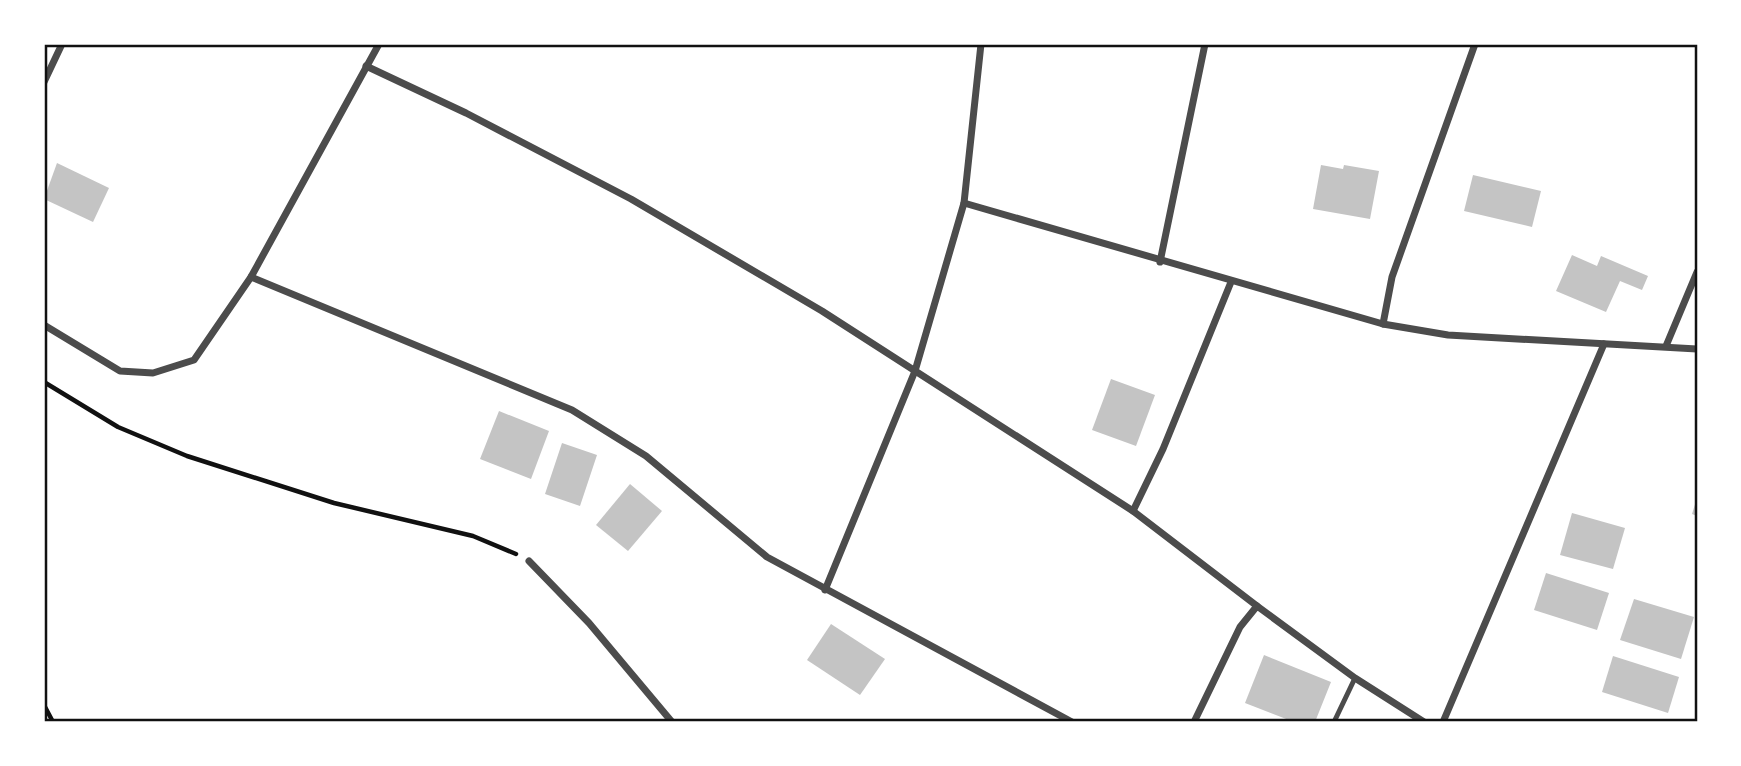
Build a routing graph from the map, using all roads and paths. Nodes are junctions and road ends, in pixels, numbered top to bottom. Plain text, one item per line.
1 (62, 44) edge
2 (379, 44) edge
3 (981, 44) edge
4 (1205, 44) edge
5 (1475, 44) edge
6 (366, 66) junction
7 (44, 82) edge
8 (964, 203) junction
9 (1160, 262) junction
10 (1697, 272) edge
11 (251, 277) junction
12 (1231, 282) junction
13 (1383, 324) junction
14 (44, 325) edge
15 (1604, 344) junction
16 (1666, 346) junction
17 (1697, 349) edge
18 (915, 371) junction
19 (44, 382) edge
20 (1133, 511) junction
21 (529, 561) joint
22 (825, 590) junction
23 (1256, 606) junction
24 (1355, 678) junction
25 (44, 705) edge
26 (53, 722) edge
27 (672, 722) edge
28 (1072, 722) edge
29 (1194, 722) edge
30 (1334, 722) edge
31 (1424, 722) edge
32 (1443, 722) edge

1 - 7 street
2 - 6 street
3 - 8 street
4 - 9 street
5 - 13 street
6 - 11 street
6 - 18 street
8 - 9 street
8 - 18 street
9 - 12 street
10 - 16 street
11 - 14 street
11 - 22 street
12 - 13 street
12 - 20 street
13 - 15 street
15 - 16 street
15 - 32 street
16 - 17 street
18 - 20 street
18 - 22 street
19 - 21 path
20 - 23 street
21 - 27 street
22 - 28 street
23 - 24 street
23 - 29 street
24 - 30 lane
24 - 31 street
25 - 26 path

